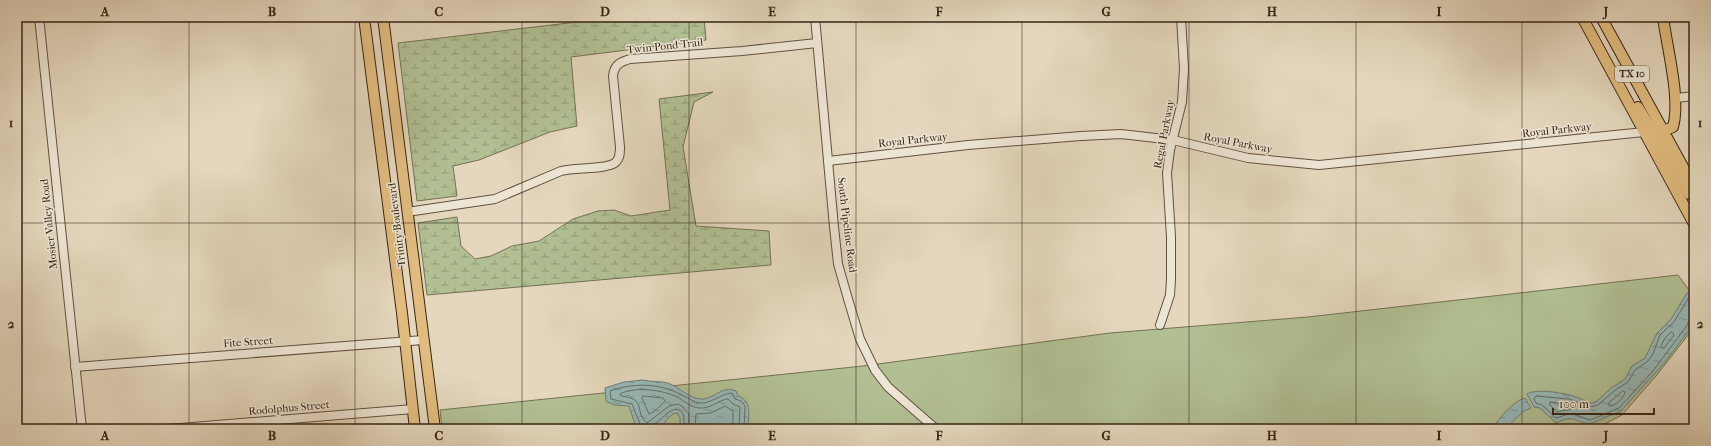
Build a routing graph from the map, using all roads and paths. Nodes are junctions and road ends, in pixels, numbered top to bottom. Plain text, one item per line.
1 (39, 17) edge
2 (364, 17) edge
3 (383, 17) edge
4 (815, 17) edge
5 (1181, 17) edge
6 (1582, 17) edge
7 (1601, 17) edge
8 (1662, 17) edge
9 (817, 43) junction
10 (1598, 47) junction
11 (1694, 96) edge
12 (1676, 98) junction
13 (1663, 131) junction
14 (1644, 132) junction
15 (1173, 140) junction
16 (828, 161) junction
17 (1694, 187) edge
18 (1694, 194) edge
19 (407, 212) junction
20 (1694, 224) edge
21 (1160, 325) dead end
22 (405, 340) junction
23 (423, 340) junction
24 (75, 367) junction
25 (412, 409) junction
26 (82, 429) edge
27 (168, 429) edge
28 (415, 429) edge
29 (435, 429) edge
30 (936, 429) edge

1 - 24 street, Mosier Valley Road
2 - 22 main road, Trinity Boulevard
3 - 19 main road, Trinity Boulevard
4 - 9 street, South Pipeline Road
5 - 15 street, Regal Parkway
6 - 10 main road, TX 10
7 - 13 main road, TX 10
8 - 12 main road
9 - 16 street, South Pipeline Road
9 - 19 street, Twin Pond Trail
10 - 13 main road
10 - 14 main road, TX 10
11 - 12 street
12 - 13 main road
13 - 17 main road, TX 10
14 - 15 street, Royal Parkway
14 - 18 main road
14 - 20 main road, TX 10
15 - 16 street, Royal Parkway
15 - 21 street, Regal Parkway
16 - 30 street, South Pipeline Road
19 - 23 main road, Trinity Boulevard
22 - 23 street, Fite Street
22 - 24 street, Fite Street
22 - 25 main road, Trinity Boulevard
23 - 29 main road, Trinity Boulevard
24 - 26 street, Mosier Valley Road
25 - 27 street, Rodolphus Street
25 - 28 main road, Trinity Boulevard

